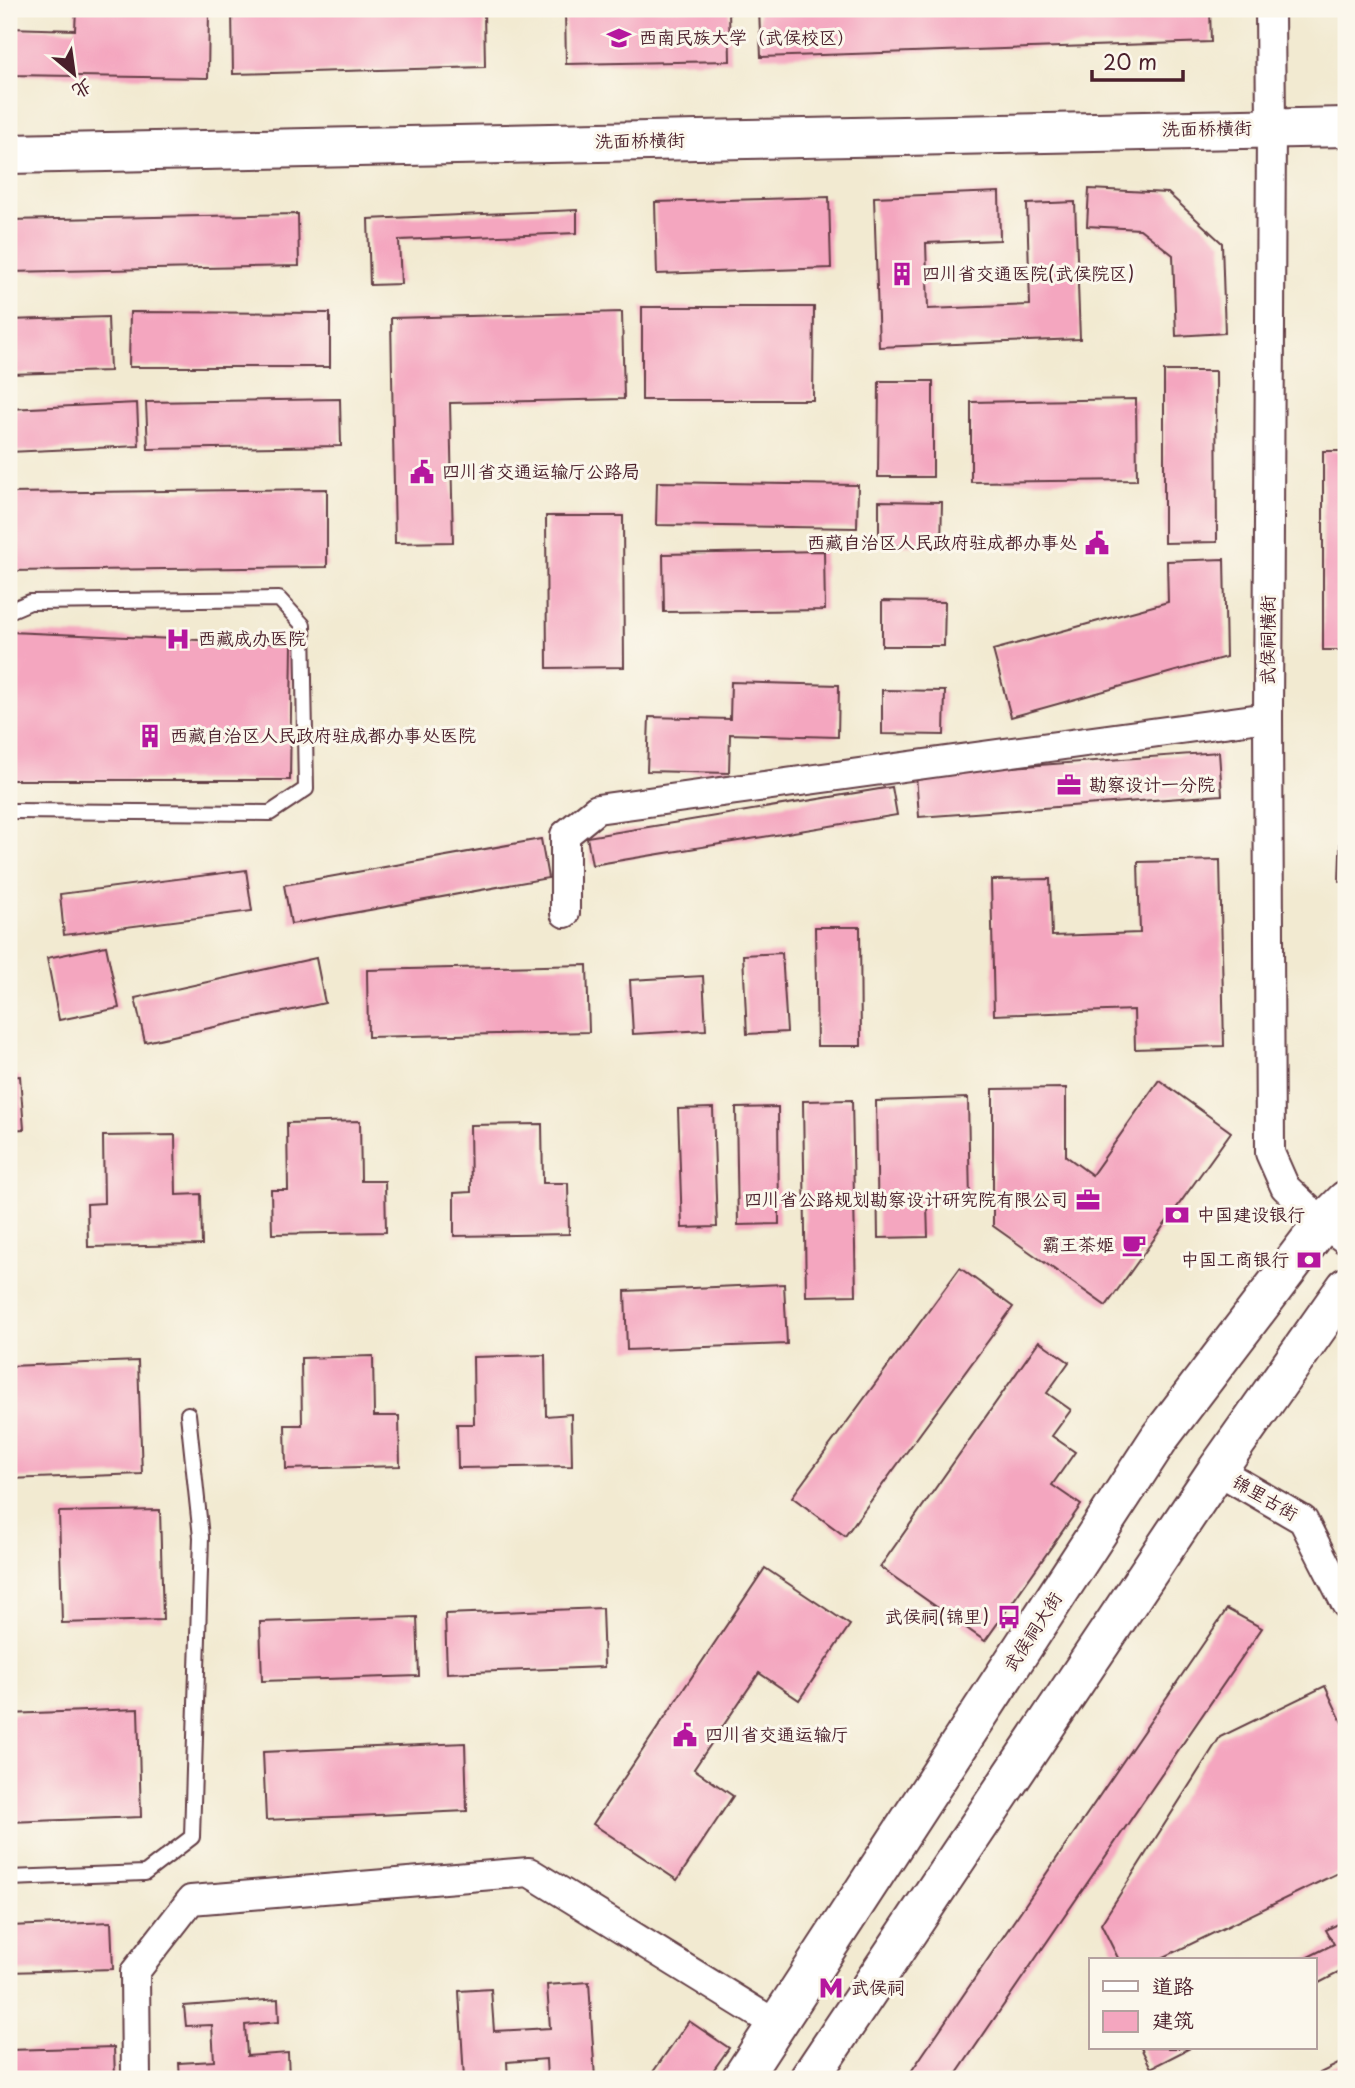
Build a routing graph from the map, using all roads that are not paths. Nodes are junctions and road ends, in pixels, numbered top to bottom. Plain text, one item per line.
1 (1270, 9) edge
2 (1346, 127) edge
3 (1272, 128) junction
4 (9, 155) edge
5 (9, 611) edge
6 (1268, 717) junction
7 (9, 811) edge
8 (565, 913) dead end
9 (1338, 1221) edge
10 (1346, 1287) edge
11 (188, 1415) dead end
12 (1217, 1470) junction
13 (1346, 1604) edge
14 (9, 1878) edge
15 (777, 2025) junction
16 (136, 2079) edge
17 (741, 2079) edge
18 (809, 2079) edge

1 - 3 street, 武侯祠横街
2 - 3 main road, 洗面桥横街
3 - 4 main road, 洗面桥横街
3 - 6 street, 武侯祠横街
5 - 7 lane
6 - 8 street
6 - 9 street, 武侯祠横街
9 - 15 main road, 武侯祠大街
10 - 12 main road
11 - 14 lane
12 - 13 street, 锦里古街
12 - 18 main road
15 - 16 street
15 - 17 main road, 武侯祠大街

